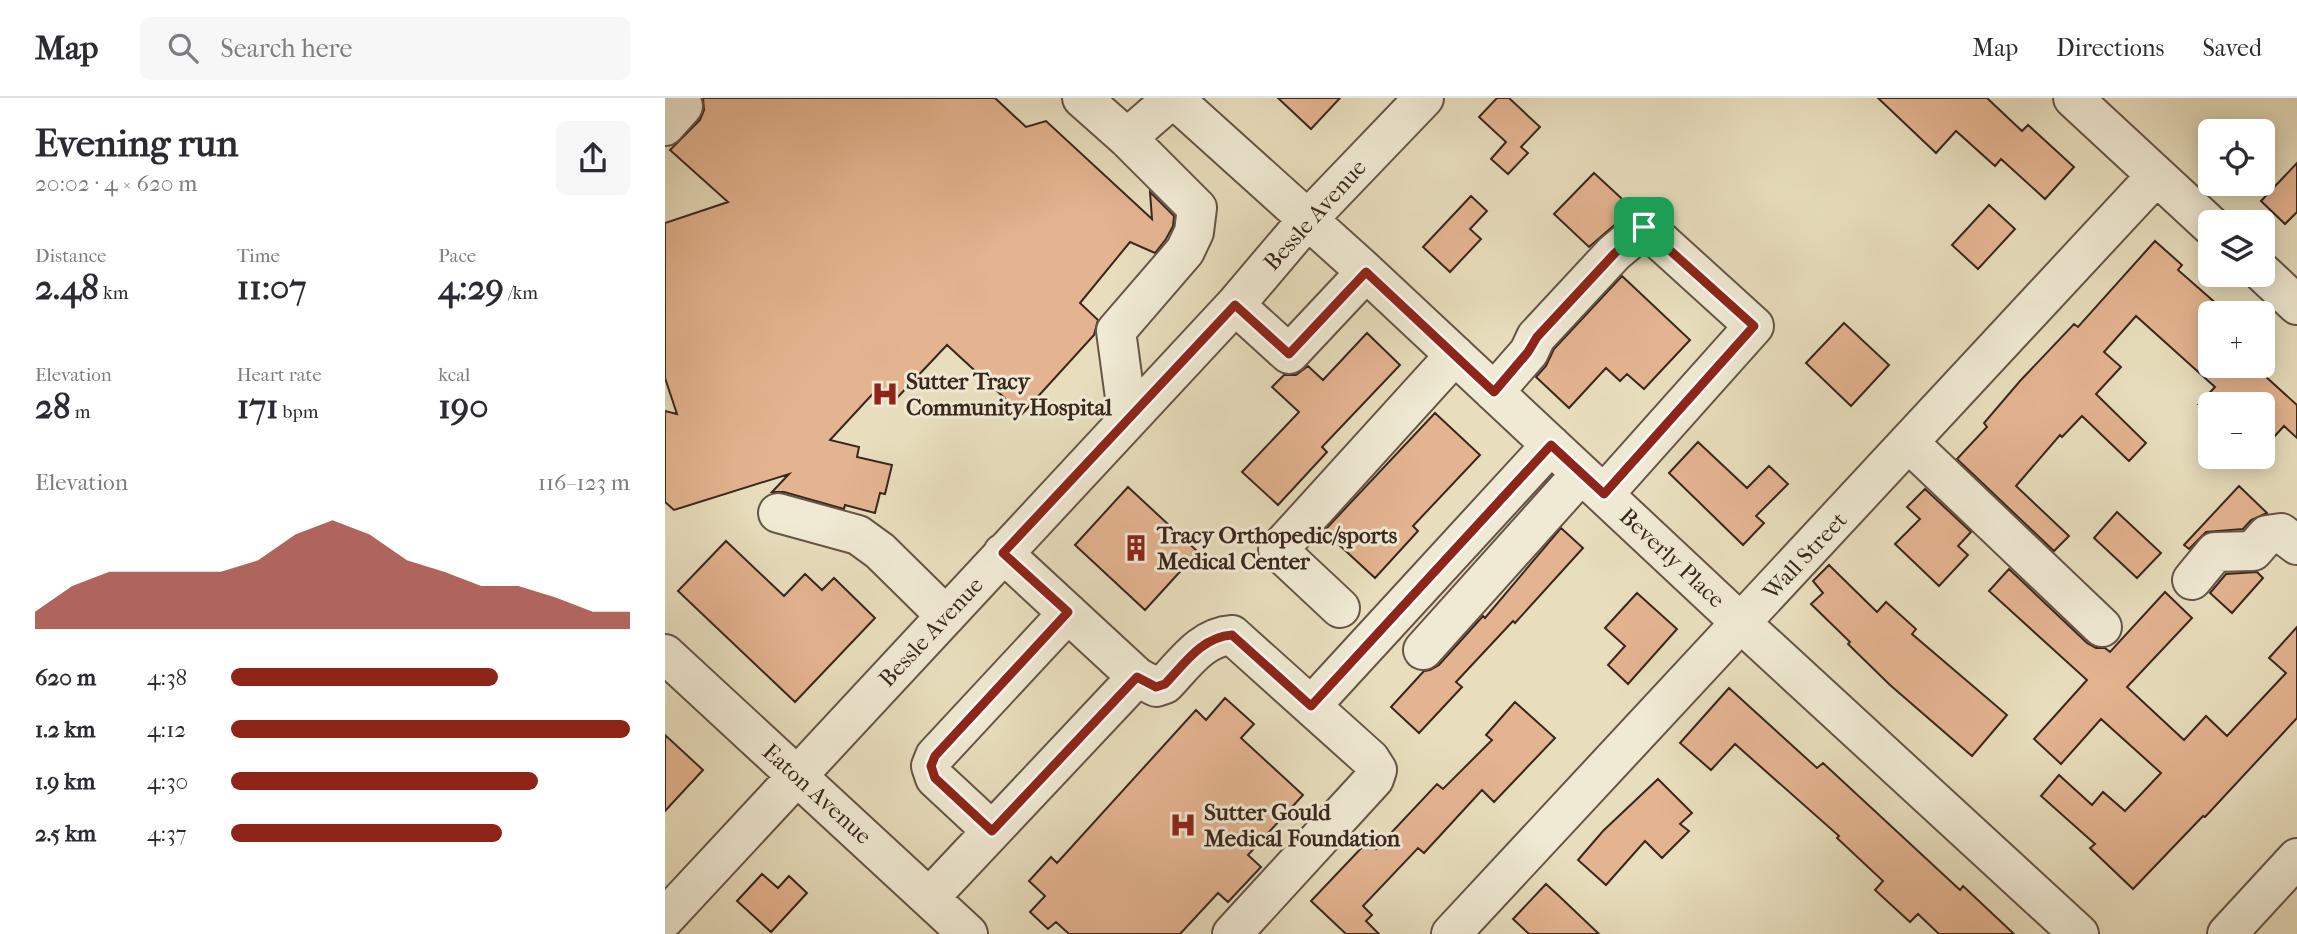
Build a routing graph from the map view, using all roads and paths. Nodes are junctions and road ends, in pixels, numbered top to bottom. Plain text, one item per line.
1 (1082, 98) edge
2 (1424, 98) edge
3 (2073, 98) edge
4 (1173, 99) edge
5 (1127, 138) junction
6 (2156, 176) junction
7 (2198, 214) edge
8 (1308, 219) junction
9 (1366, 272) junction
10 (2275, 284) edge
11 (2297, 304) edge
12 (1235, 305) junction
13 (1454, 355) junction
14 (1494, 392) junction
15 (1128, 420) junction
16 (1909, 443) junction
17 (1551, 445) junction
18 (1593, 484) junction
19 (778, 513) dead end
20 (2297, 545) edge
21 (1003, 553) junction
22 (2192, 580) dead end
23 (1341, 608) dead end
24 (1068, 612) junction
25 (946, 616) junction
26 (1742, 624) junction
27 (2102, 627) dead end
28 (1423, 650) dead end
29 (665, 654) edge
30 (1137, 677) junction
31 (1311, 706) junction
32 (796, 776) junction
33 (992, 831) junction
34 (2297, 858) edge
35 (929, 898) junction
36 (665, 918) edge
37 (968, 934) edge
38 (1232, 934) edge
39 (1451, 934) edge
40 (2079, 934) edge
41 (2227, 934) edge

1 - 5 street
2 - 8 street, Bessle Avenue
3 - 6 street
4 - 5 street
4 - 8 street, Beverly Place
5 - 15 street
6 - 7 street
6 - 16 street, Wall Street
8 - 9 street, Beverly Place
8 - 12 street, Bessle Avenue
9 - 12 street
9 - 13 street, Beverly Place
10 - 11 street
12 - 15 street, Bessle Avenue
13 - 14 street, Beverly Place
13 - 23 street
14 - 17 street, Beverly Place
14 - 18 street
15 - 21 street, Bessle Avenue
16 - 26 street, Wall Street
16 - 27 street
17 - 18 street, Beverly Place
17 - 31 street
18 - 26 street, Beverly Place
18 - 28 street
19 - 25 street
20 - 22 street
21 - 24 street
21 - 25 street, Bessle Avenue
24 - 30 street
24 - 33 street
25 - 32 street, Bessle Avenue
26 - 39 street, Wall Street
26 - 40 street, Beverly Place
29 - 32 street, Eaton Avenue
30 - 31 street
30 - 33 street
31 - 38 street
32 - 35 street, Eaton Avenue
32 - 36 street, Bessle Avenue
33 - 35 street
34 - 41 street
35 - 37 street, Eaton Avenue

